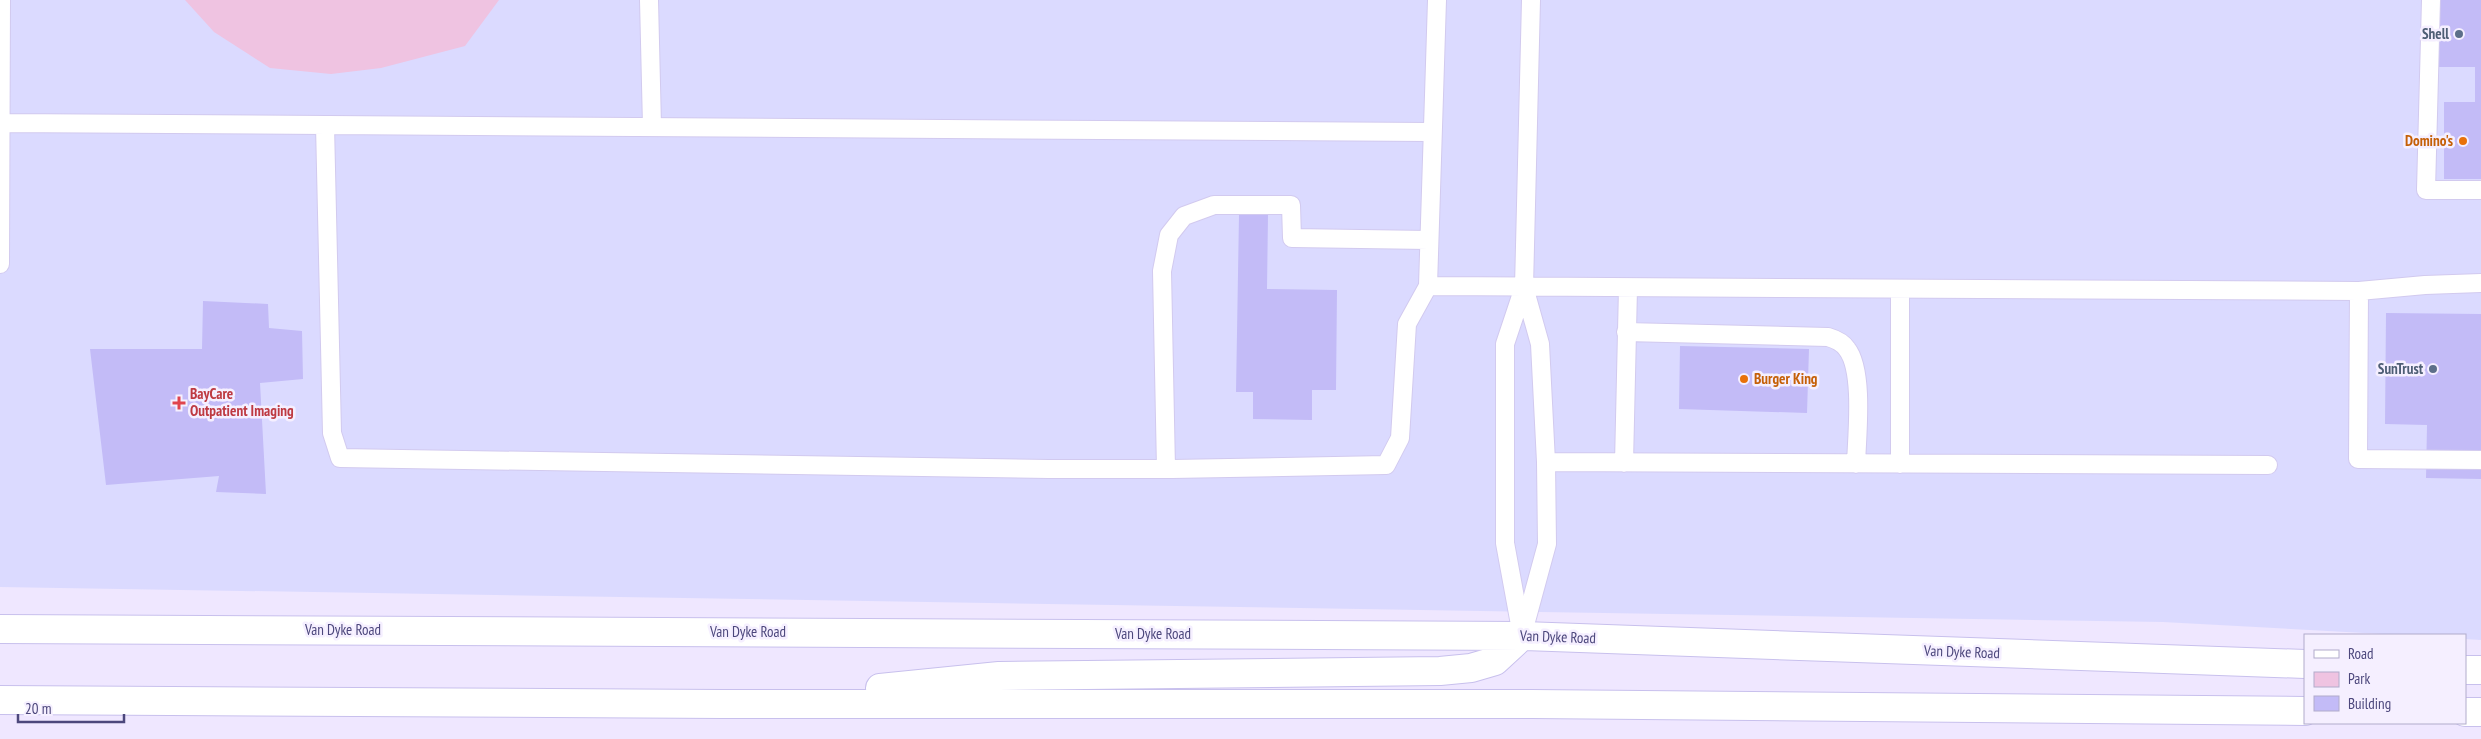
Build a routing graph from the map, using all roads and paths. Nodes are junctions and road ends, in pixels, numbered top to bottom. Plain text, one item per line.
1 (1, 0) edge
2 (649, 0) edge
3 (1437, 0) edge
4 (1531, 0) edge
5 (2431, 0) edge
6 (1, 123) edge
7 (325, 125) junction
8 (652, 126) junction
9 (1431, 132) junction
10 (2481, 190) edge
11 (1429, 240) junction
12 (0, 264) edge
13 (2481, 283) edge
14 (1428, 286) junction
15 (1524, 287) junction
16 (1628, 288) junction
17 (1900, 289) junction
18 (2359, 291) junction
19 (1626, 332) junction
20 (2481, 460) edge
21 (1546, 462) junction
22 (1624, 463) junction
23 (1856, 464) junction
24 (1900, 464) junction
25 (2268, 465) dead end
26 (1166, 469) junction
27 (0, 629) edge
28 (1522, 636) junction
29 (2304, 664) edge
30 (2466, 670) edge
31 (2481, 670) edge
32 (0, 700) edge
33 (722, 704) junction
34 (2304, 711) edge
35 (2466, 712) edge
36 (2481, 712) edge

1 - 6 lane
2 - 8 lane
3 - 9 lane
4 - 15 lane
5 - 10 lane
6 - 7 lane
6 - 12 lane
7 - 8 lane
7 - 26 lane
8 - 9 lane
9 - 11 lane
11 - 14 lane
11 - 26 lane
13 - 18 lane
14 - 15 lane
14 - 26 lane
15 - 16 lane
15 - 21 lane
15 - 28 lane
16 - 17 lane
16 - 19 lane
17 - 18 lane
17 - 24 lane
18 - 20 lane
19 - 22 lane
19 - 23 lane
21 - 22 lane
21 - 28 lane
22 - 23 lane
23 - 24 lane
24 - 25 lane
27 - 28 main road, Van Dyke Road
28 - 29 main road, Van Dyke Road
28 - 33 main road
30 - 31 main road
32 - 33 main road
33 - 34 main road
35 - 36 main road

